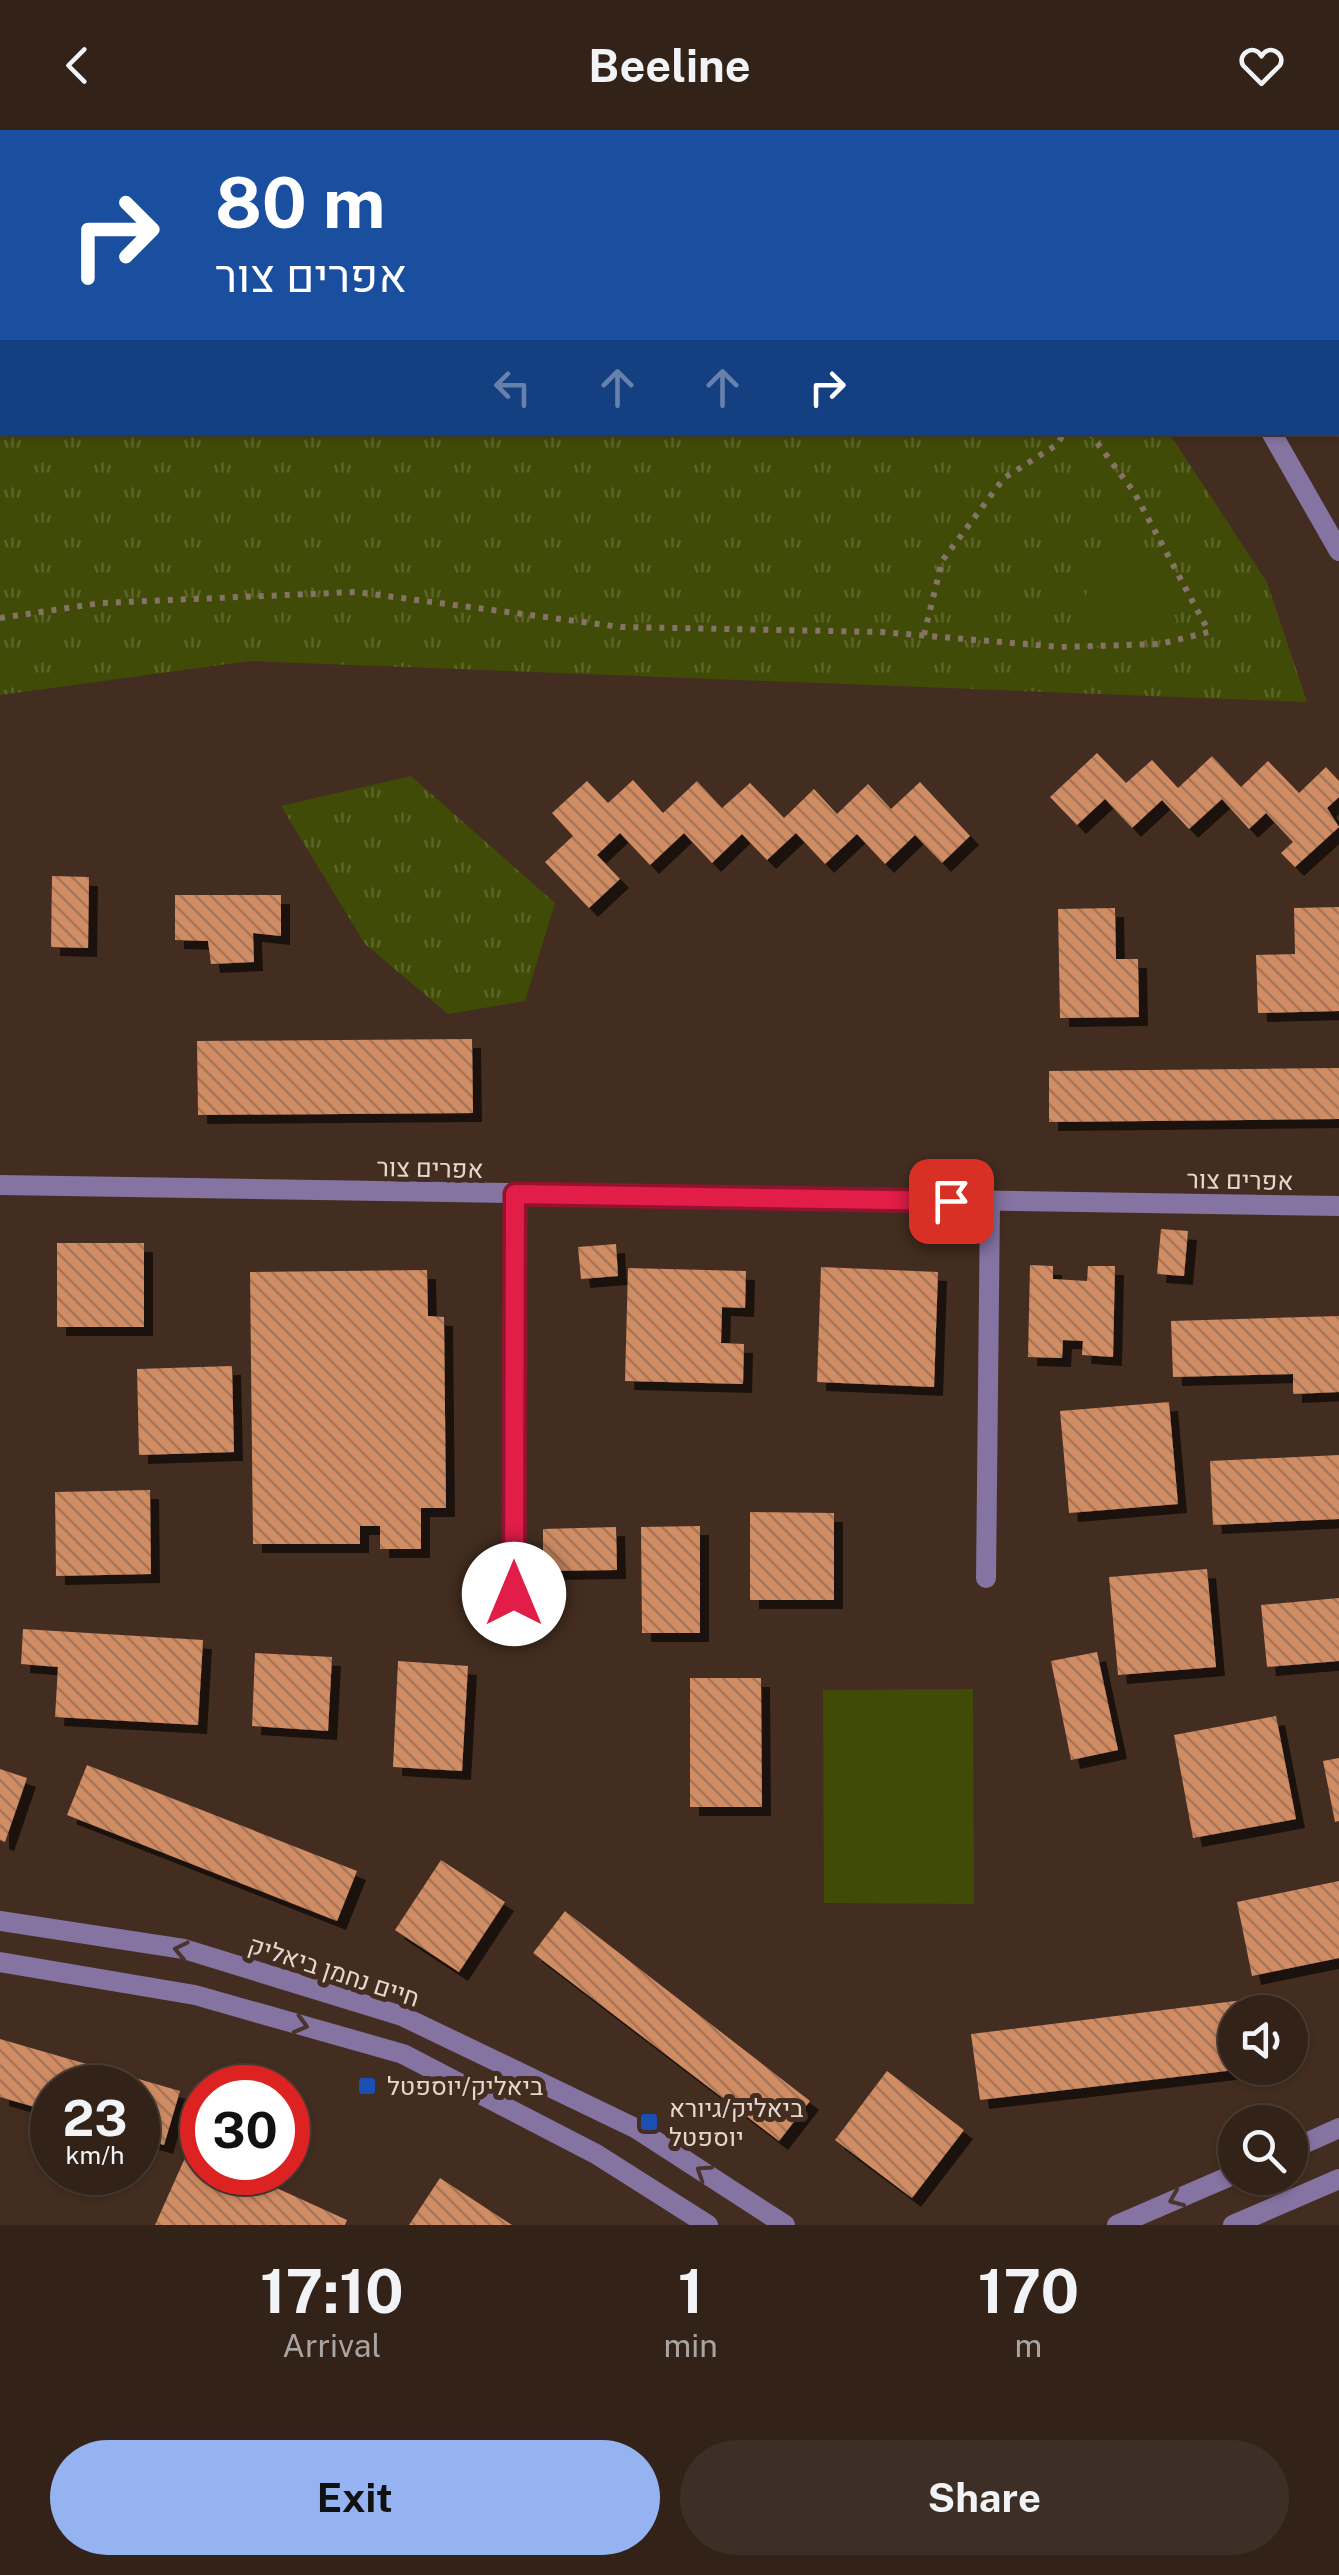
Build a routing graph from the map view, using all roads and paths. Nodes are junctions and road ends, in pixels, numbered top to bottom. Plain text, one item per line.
1 (1062, 435) edge
2 (1091, 435) edge
3 (1273, 435) edge
4 (1339, 552) edge
5 (0, 618) edge
6 (924, 636) junction
7 (0, 1185) edge
8 (515, 1194) junction
9 (990, 1202) junction
10 (1339, 1206) edge
11 (986, 1578) dead end
12 (514, 1594) dead end
13 (0, 1921) edge
14 (0, 1962) edge
15 (1339, 2128) edge
16 (1308, 2142) edge
17 (1339, 2179) edge
18 (1218, 2181) edge
19 (708, 2225) edge
20 (785, 2225) edge
21 (1117, 2225) edge
22 (1233, 2225) edge

1 - 6 path
2 - 6 path
3 - 4 street
5 - 6 path
7 - 8 street, אפרים צור
8 - 9 street, אפרים צור
8 - 12 street
9 - 10 street, אפרים צור
9 - 11 street
20 -> 13 street, חיים נחמן ביאליק
14 -> 19 street
15 - 16 street
17 - 22 street
18 -> 21 street

